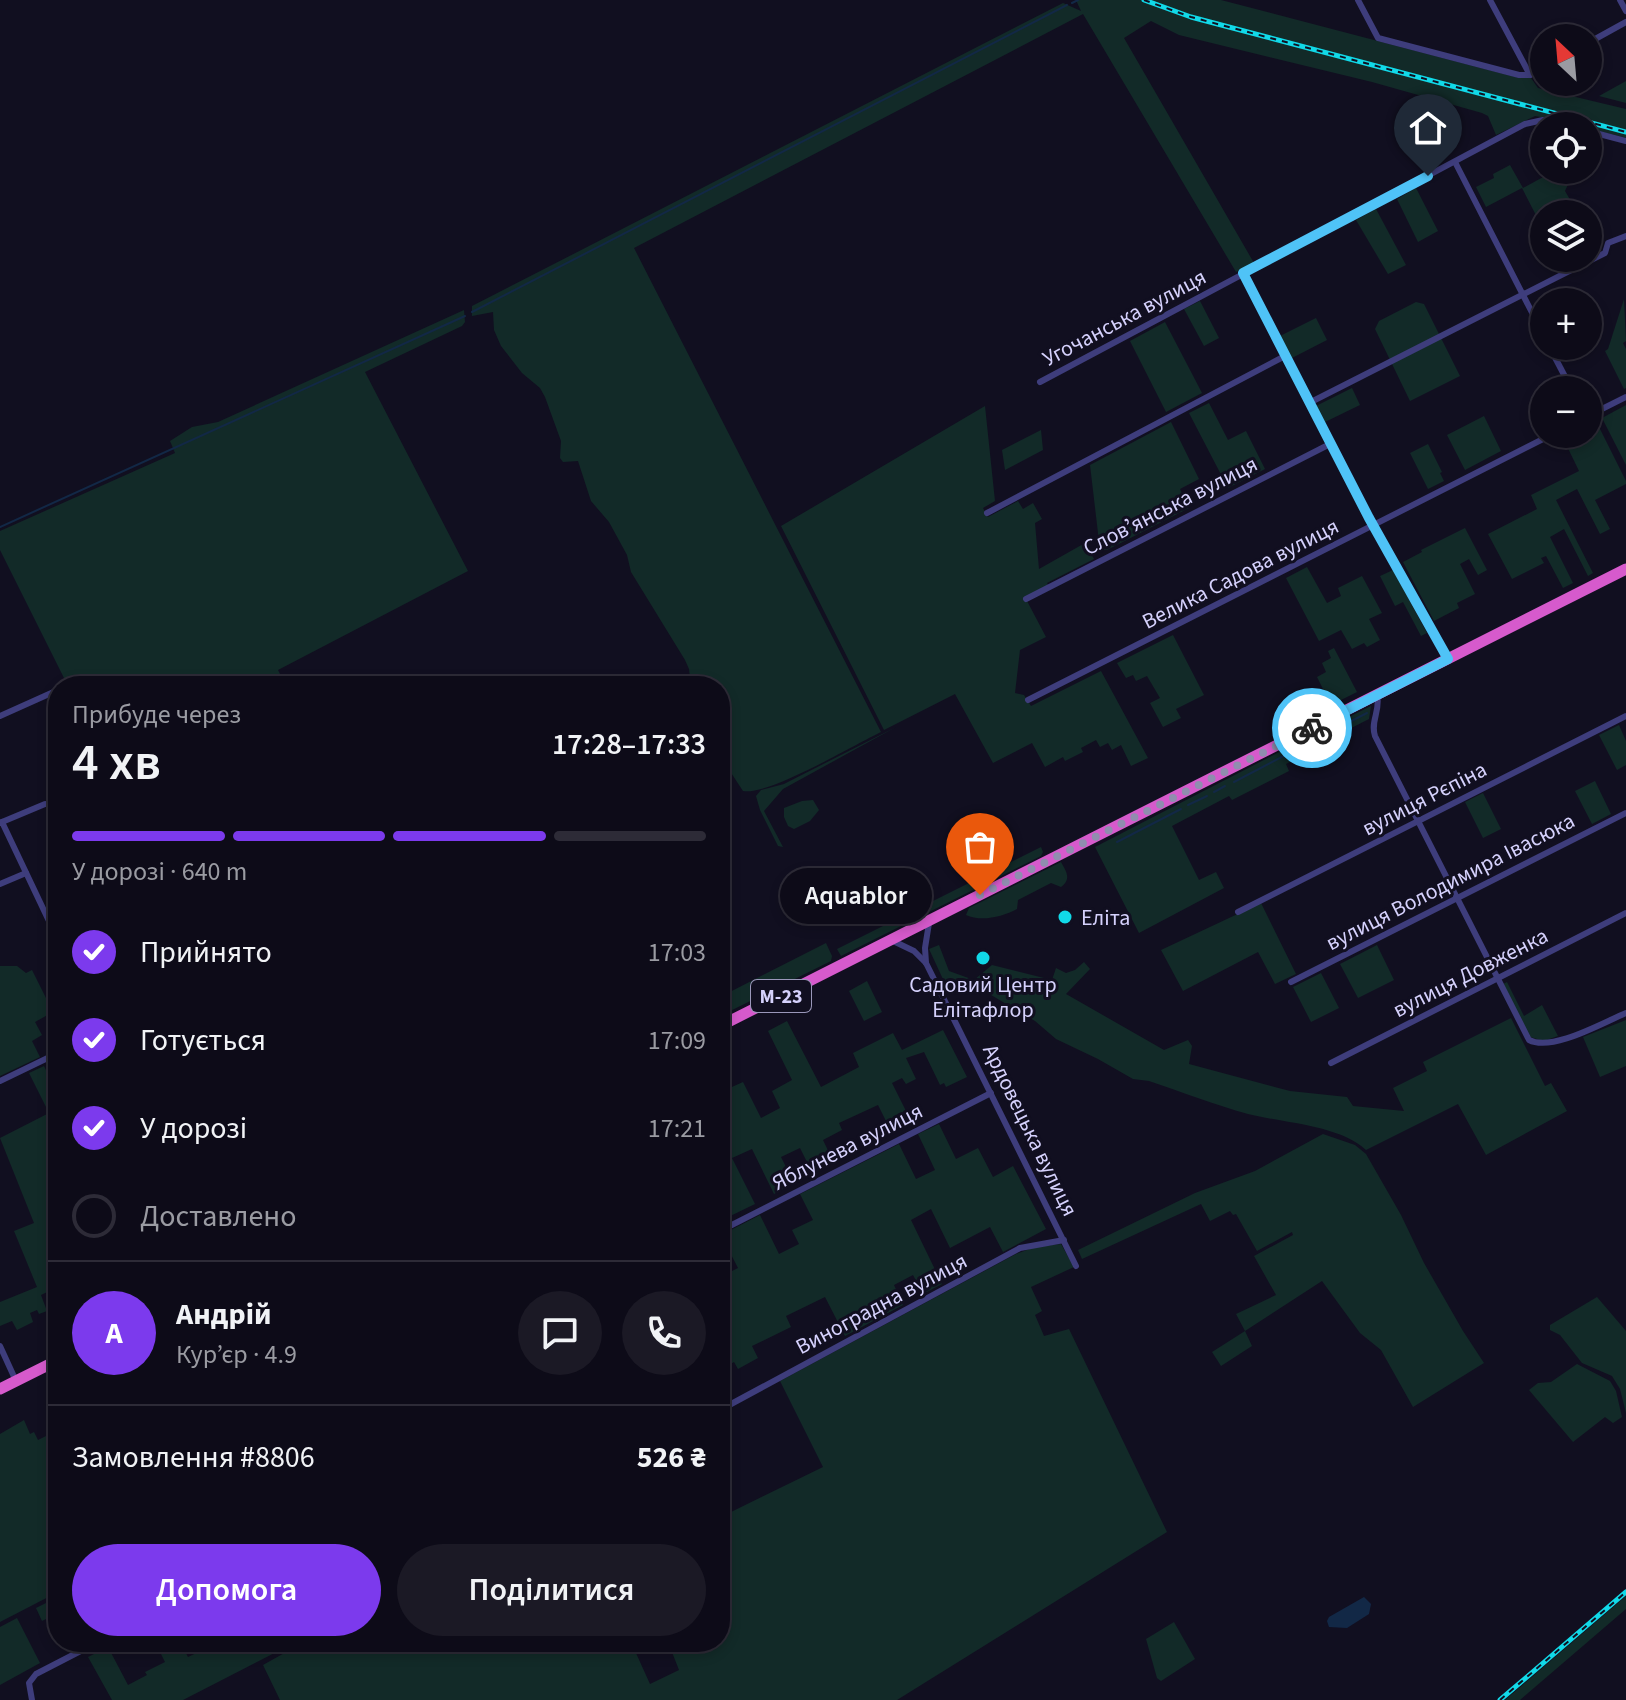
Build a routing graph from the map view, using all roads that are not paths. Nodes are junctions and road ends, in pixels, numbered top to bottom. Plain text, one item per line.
1 (1358, 0) edge
2 (1490, 0) edge
3 (1620, 0) edge
4 (1626, 11) edge
5 (1626, 22) edge
6 (1602, 35) edge
7 (1530, 70) edge
8 (1530, 74) edge
9 (1530, 122) edge
10 (1602, 135) edge
11 (1626, 141) edge
12 (1455, 162) junction
13 (1626, 236) edge
14 (1243, 273) junction
15 (1523, 295) junction
16 (1530, 309) edge
17 (1285, 356) junction
18 (1040, 382) dead end
19 (1626, 397) edge
20 (1309, 403) junction
21 (1602, 409) edge
22 (1330, 444) junction
23 (1530, 446) edge
24 (987, 513) dead end
25 (1374, 525) junction
26 (1626, 569) edge
27 (1026, 599) dead end
28 (1448, 659) junction
29 (48, 694) edge
30 (1377, 695) junction
31 (1028, 700) dead end
32 (0, 716) edge
33 (1626, 716) edge
34 (45, 804) dead end
35 (1626, 813) edge
36 (1418, 821) junction
37 (1, 822) edge
38 (26, 873) junction
39 (0, 884) edge
40 (1457, 899) junction
41 (1238, 912) dead end
42 (1626, 913) edge
43 (48, 919) edge
44 (929, 921) junction
45 (891, 940) junction
46 (926, 963) junction
47 (1497, 979) junction
48 (1291, 982) dead end
49 (1626, 1013) edge
50 (730, 1021) edge
51 (48, 1058) edge
52 (1331, 1063) dead end
53 (0, 1081) edge
54 (990, 1094) junction
55 (730, 1226) edge
56 (1064, 1240) junction
57 (1076, 1266) dead end
58 (0, 1346) edge
59 (48, 1365) edge
60 (16, 1381) junction
61 (0, 1389) edge
62 (730, 1405) edge
63 (79, 1652) edge
64 (32, 1700) edge

1 - 8 street
2 - 7 street
3 - 4 street
5 - 6 street
9 - 12 street, Угочанська вулиця
10 - 11 street
12 - 14 street, Угочанська вулиця
12 - 15 street
13 - 15 street
14 - 17 street
14 - 18 street, Угочанська вулиця
15 - 16 street
15 - 20 street
17 - 20 street
17 - 24 street
19 - 21 street
20 - 22 street
22 - 25 street
22 - 27 street, Словʼянська вулиця
23 - 25 street, Велика Садова вулиця
25 - 28 street
25 - 31 street, Велика Садова вулиця
26 - 28 highway, М-23
28 - 30 highway, М-23
29 - 32 street
30 - 36 street
30 - 44 highway, М-23
33 - 36 street, вулиця Рєпіна
34 - 37 street
35 - 40 street, вулиця Володимира Івасюка
36 - 40 street
36 - 41 street, вулиця Рєпіна
37 - 38 street
38 - 39 street
38 - 43 street
40 - 47 street
40 - 48 street, вулиця Володимира Івасюка
42 - 47 street, вулиця Довженка
44 - 45 highway, М-23
44 - 46 street
45 - 46 street, Ардовецька вулиця
45 - 50 highway, М-23
46 - 54 street, Ардовецька вулиця
47 - 49 street
47 - 52 street, вулиця Довженка
51 - 53 street
54 - 55 street, Яблунева вулиця
54 - 56 street, Ардовецька вулиця
56 - 57 street, Ардовецька вулиця
56 - 62 street, Виноградна вулиця
58 - 60 street
59 - 60 highway
60 - 61 highway
63 - 64 street

